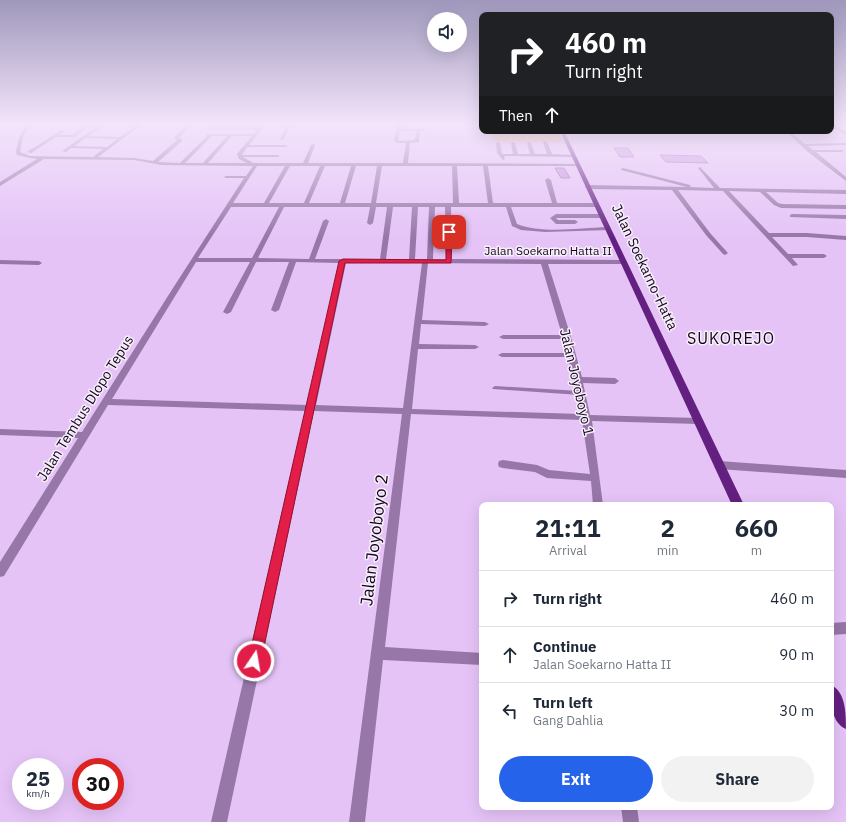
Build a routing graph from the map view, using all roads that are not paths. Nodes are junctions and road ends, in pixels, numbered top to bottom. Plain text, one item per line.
1 (37, 161) edge
2 (143, 161) edge
3 (184, 161) edge
4 (206, 161) edge
5 (247, 161) edge
6 (306, 161) edge
7 (503, 161) edge
8 (521, 161) edge
9 (538, 161) edge
10 (575, 161) edge
11 (823, 161) edge
12 (154, 163) joint
13 (181, 164) junction
14 (204, 164) junction
15 (256, 164) junction
16 (274, 164) joint
17 (380, 164) junction
18 (405, 164) joint
19 (454, 164) junction
20 (288, 165) junction
21 (305, 165) junction
22 (323, 165) junction
23 (354, 165) junction
24 (485, 165) junction
25 (504, 165) junction
26 (523, 165) junction
27 (540, 165) junction
28 (577, 165) junction
29 (700, 168) dead end
30 (623, 169) dead end
31 (838, 173) junction
32 (846, 173) edge
33 (226, 177) dead end
34 (247, 177) junction
35 (548, 180) dead end
36 (846, 180) edge
37 (1, 182) edge
38 (588, 187) junction
39 (674, 189) junction
40 (703, 190) junction
41 (722, 190) junction
42 (762, 191) junction
43 (846, 192) edge
44 (266, 204) junction
45 (283, 204) junction
46 (306, 204) junction
47 (372, 204) junction
48 (415, 204) junction
49 (432, 204) junction
50 (229, 205) junction
51 (342, 205) junction
52 (390, 205) junction
53 (448, 205) junction
54 (456, 205) junction
55 (491, 205) junction
56 (508, 205) junction
57 (556, 205) junction
58 (596, 205) junction
59 (844, 209) edge
60 (601, 216) junction
61 (792, 216) dead end
62 (846, 217) edge
63 (326, 221) dead end
64 (575, 222) dead end
65 (370, 223) dead end
66 (607, 229) junction
67 (767, 235) junction
68 (846, 238) edge
69 (724, 253) dead end
70 (787, 256) junction
71 (824, 256) dead end
72 (195, 260) junction
73 (254, 260) junction
74 (293, 261) junction
75 (311, 261) junction
76 (343, 261) junction
77 (383, 261) junction
78 (412, 261) junction
79 (0, 262) edge
80 (428, 262) junction
81 (449, 262) junction
82 (544, 262) junction
83 (624, 262) junction
84 (39, 263) dead end
85 (795, 265) dead end
86 (275, 310) dead end
87 (227, 312) dead end
88 (417, 322) junction
89 (485, 324) dead end
90 (503, 336) dead end
91 (567, 337) junction
92 (414, 346) junction
93 (475, 347) dead end
94 (502, 355) dead end
95 (572, 355) junction
96 (578, 380) junction
97 (615, 381) dead end
98 (495, 388) dead end
99 (580, 393) junction
100 (105, 402) junction
101 (310, 407) junction
102 (407, 412) junction
103 (586, 418) junction
104 (698, 421) junction
105 (0, 432) edge
106 (84, 435) junction
107 (503, 464) dead end
108 (719, 465) junction
109 (846, 474) edge
110 (595, 478) junction
111 (598, 502) edge
112 (737, 502) edge
113 (0, 572) edge
114 (846, 628) edge
115 (834, 629) edge
116 (378, 653) junction
117 (479, 659) edge
118 (834, 699) edge
119 (846, 721) edge
120 (629, 810) edge
121 (219, 822) edge
122 (357, 822) edge
123 (630, 822) edge

1 - 37 street
2 - 12 street
3 - 13 street
4 - 14 street
5 - 15 street
6 - 21 street
7 - 25 street
8 - 26 street
9 - 27 street
10 - 28 main road, Jalan Soekarno-Hatta
11 - 31 street
12 - 13 street
13 - 14 street
14 - 15 street
15 - 16 street
15 - 34 street, Jalan Tembus Dlopo Tepus
16 - 20 street
17 - 18 street
17 - 23 street
17 - 47 street
18 - 19 street
19 - 24 street
19 - 54 street
20 - 21 street
20 - 44 street
21 - 22 street
22 - 23 street
22 - 46 street
23 - 51 street
24 - 25 street
24 - 55 street
25 - 26 street
26 - 27 street
27 - 28 street
28 - 38 main road, Jalan Soekarno-Hatta
29 - 41 street
30 - 40 street
31 - 32 street
31 - 36 street
33 - 34 street
34 - 50 street, Jalan Tembus Dlopo Tepus
35 - 57 street
38 - 39 street
38 - 58 main road, Jalan Soekarno-Hatta
39 - 40 street
39 - 69 street
40 - 41 street
41 - 42 street
41 - 67 street
42 - 43 street
42 - 59 street
44 - 45 street
44 - 50 street
45 - 46 street
45 - 73 street
46 - 51 street
47 - 51 street
47 - 52 street
47 - 65 street
48 - 49 street
48 - 52 street
48 - 78 street
49 - 53 street
49 - 80 street, Jalan Joyoboyo 2
50 - 72 street, Jalan Tembus Dlopo Tepus
52 - 77 street
53 - 54 street
53 - 81 street
54 - 55 street
55 - 56 street
56 - 57 street
56 - 66 street
57 - 58 street
58 - 60 main road, Jalan Soekarno-Hatta
60 - 64 street
60 - 66 main road, Jalan Soekarno-Hatta
61 - 62 street
63 - 75 street
66 - 83 main road, Jalan Soekarno-Hatta
67 - 68 street
67 - 70 street
70 - 71 street
70 - 85 street
72 - 73 street, Jalan Soekarno Hatta II
72 - 100 street, Jalan Tembus Dlopo Tepus
73 - 74 street, Jalan Soekarno Hatta II
73 - 87 street
74 - 75 street, Jalan Soekarno Hatta II
74 - 86 street
75 - 76 street, Jalan Soekarno Hatta II
76 - 77 street, Jalan Soekarno Hatta II
76 - 101 street
77 - 78 street, Jalan Soekarno Hatta II
78 - 80 street, Jalan Soekarno Hatta II
79 - 84 street
80 - 81 street, Jalan Soekarno Hatta II
80 - 88 street, Jalan Joyoboyo 2
81 - 82 street, Jalan Soekarno Hatta II
82 - 83 street, Jalan Soekarno Hatta II
82 - 91 street, Jalan Joyoboyo 1
83 - 104 main road, Jalan Soekarno-Hatta
88 - 89 street
88 - 92 street, Jalan Joyoboyo 2
90 - 91 street
91 - 95 street, Jalan Joyoboyo 1
92 - 93 street
92 - 102 street, Jalan Joyoboyo 2
94 - 95 street
95 - 96 street, Jalan Joyoboyo 1
96 - 97 street
96 - 99 street, Jalan Joyoboyo 1
98 - 99 street
99 - 103 street, Jalan Joyoboyo 1
100 - 101 street
100 - 106 street, Jalan Tembus Dlopo Tepus
101 - 102 street
101 - 121 street
102 - 103 street
102 - 116 street, Jalan Joyoboyo 2
103 - 104 street
103 - 110 street, Jalan Joyoboyo 1
104 - 108 main road, Jalan Soekarno-Hatta
105 - 106 street
106 - 113 street, Jalan Tembus Dlopo Tepus
107 - 110 street
108 - 109 street
108 - 112 main road, Jalan Soekarno-Hatta
110 - 111 street, Jalan Joyoboyo 1
114 - 115 street
116 - 117 street
116 - 122 street, Jalan Joyoboyo 2
118 - 119 main road
120 - 123 street

